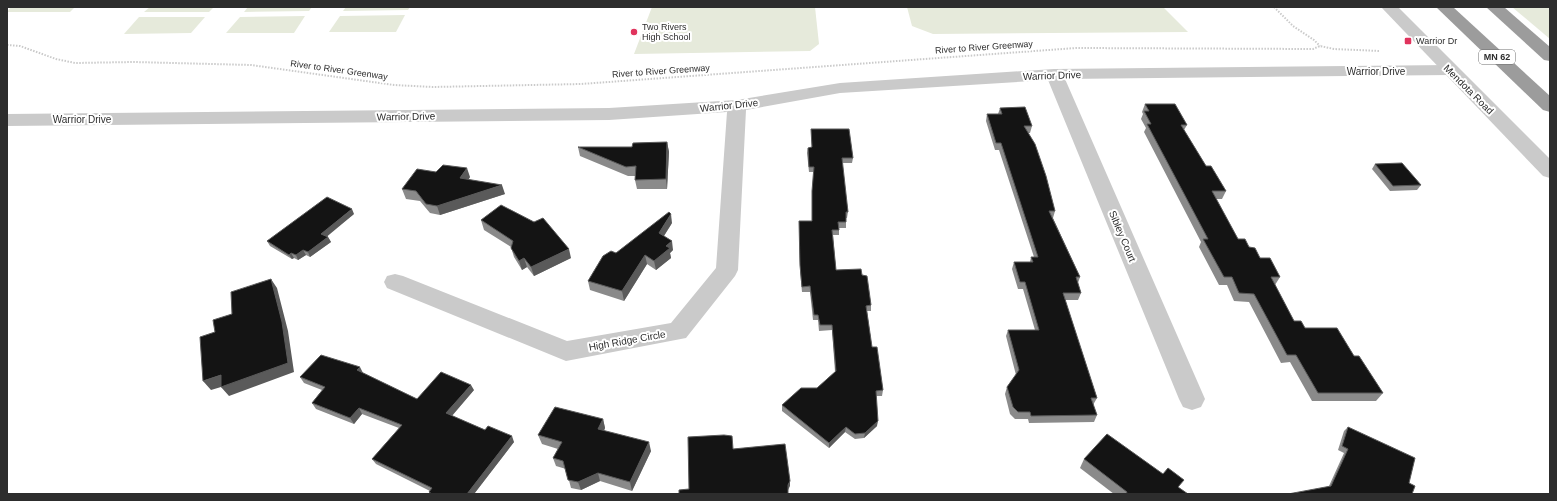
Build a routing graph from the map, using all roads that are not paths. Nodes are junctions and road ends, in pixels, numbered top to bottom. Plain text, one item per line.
1 (1389, 7) edge
2 (1444, 7) edge
3 (1494, 7) edge
4 (1550, 56) edge
5 (1450, 70) junction
6 (1054, 74) junction
7 (737, 106) junction
8 (1550, 106) edge
9 (7, 120) edge
10 (1550, 171) edge
11 (395, 282) dead end
12 (1192, 399) dead end

1 - 5 street, Mendota Road
2 - 8 highway, MN 62
3 - 4 highway
5 - 6 street, Warrior Drive
5 - 10 street, Mendota Road
6 - 7 street, Warrior Drive
6 - 12 street, Sibley Court
7 - 9 street, Warrior Drive
7 - 11 street, High Ridge Circle

